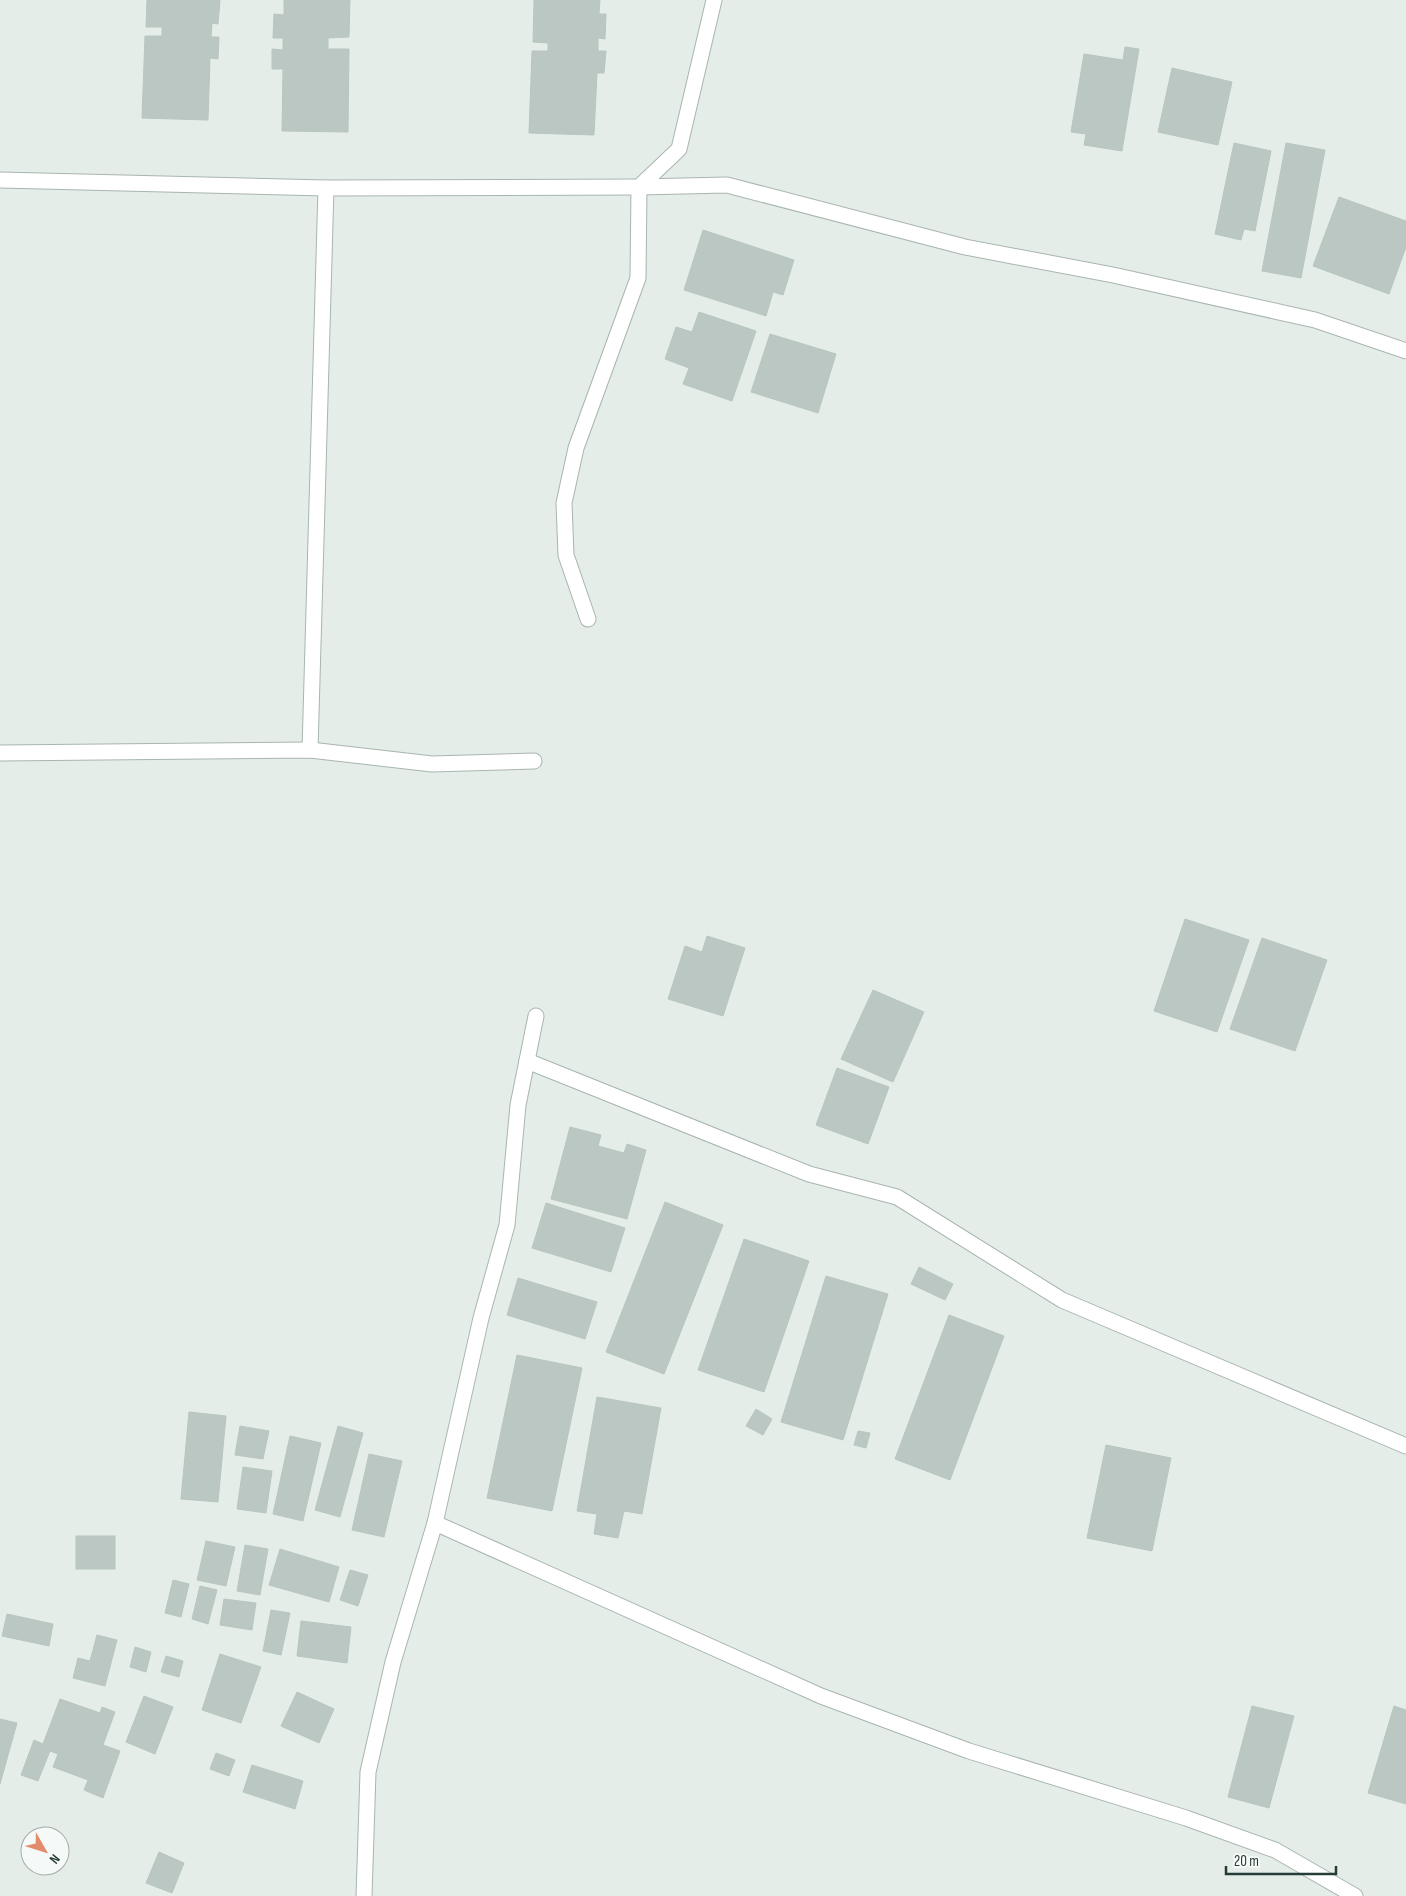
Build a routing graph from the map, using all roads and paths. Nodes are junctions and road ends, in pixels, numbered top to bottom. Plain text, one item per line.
1 (714, 0) edge
2 (0, 180) edge
3 (639, 187) junction
4 (326, 188) junction
5 (1406, 351) edge
6 (588, 619) dead end
7 (310, 750) junction
8 (0, 753) edge
9 (534, 760) dead end
10 (536, 1016) dead end
11 (527, 1061) junction
12 (1406, 1446) edge
13 (435, 1523) junction
14 (364, 1896) edge
15 (1356, 1896) edge

1 - 3 street
2 - 4 street
3 - 4 street
3 - 5 street
3 - 6 street
4 - 7 street
7 - 8 street
7 - 9 street
10 - 11 street
11 - 12 street
11 - 13 street
13 - 14 street
13 - 15 street

